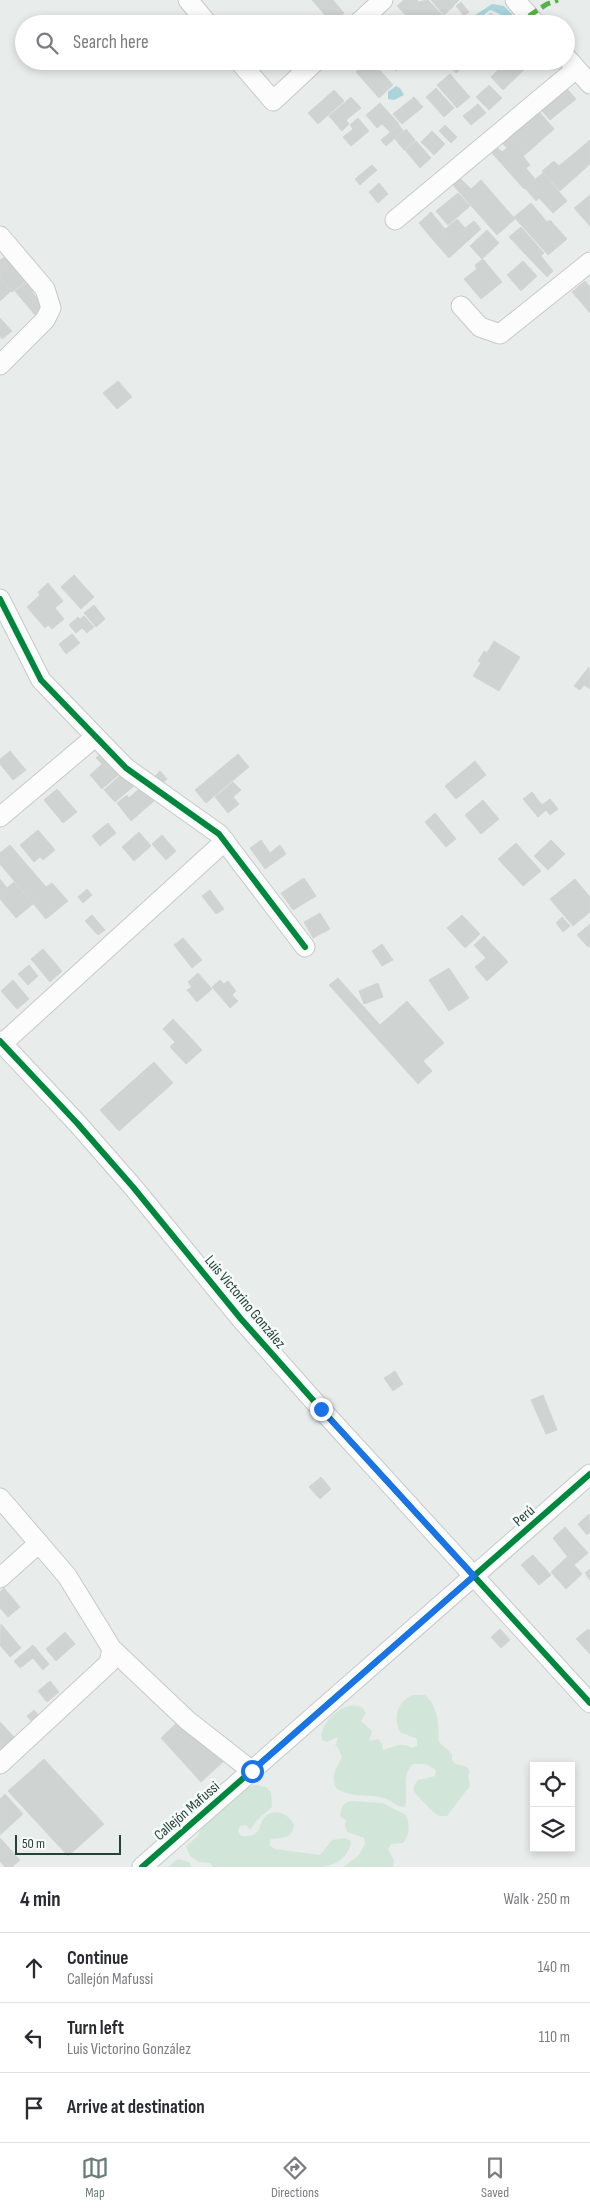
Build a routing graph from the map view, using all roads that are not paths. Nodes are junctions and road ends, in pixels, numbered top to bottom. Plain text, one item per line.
1 (188, 0) edge
2 (383, 0) edge
3 (515, 0) edge
4 (200, 15) edge
5 (367, 15) edge
6 (528, 15) edge
7 (575, 67) edge
8 (246, 70) edge
9 (306, 70) edge
10 (563, 70) edge
11 (590, 84) edge
12 (395, 220) dead end
13 (0, 236) edge
14 (590, 262) edge
15 (461, 306) dead end
16 (0, 365) edge
17 (0, 599) edge
18 (96, 736) junction
19 (0, 817) edge
20 (225, 841) junction
21 (305, 947) dead end
22 (1, 1042) edge
23 (589, 1478) edge
24 (0, 1498) edge
25 (39, 1543) junction
26 (474, 1576) junction
27 (0, 1578) edge
28 (112, 1649) junction
29 (590, 1703) edge
30 (0, 1764) edge
31 (252, 1771) junction
32 (142, 1867) edge

1 - 4 street
2 - 5 street
3 - 6 street
7 - 11 street
8 - 9 street
10 - 12 street
13 - 16 street
14 - 15 street
17 - 18 street
18 - 19 street
18 - 20 street
20 - 21 street
20 - 22 street
22 - 26 street, Luis Victorino González
23 - 26 street, Perú
24 - 25 street
25 - 27 street
25 - 28 street
26 - 29 street, Luis Victorino González
26 - 31 street, Callejón Mafussi
28 - 30 street
28 - 31 street
31 - 32 street, Callejón Mafussi

